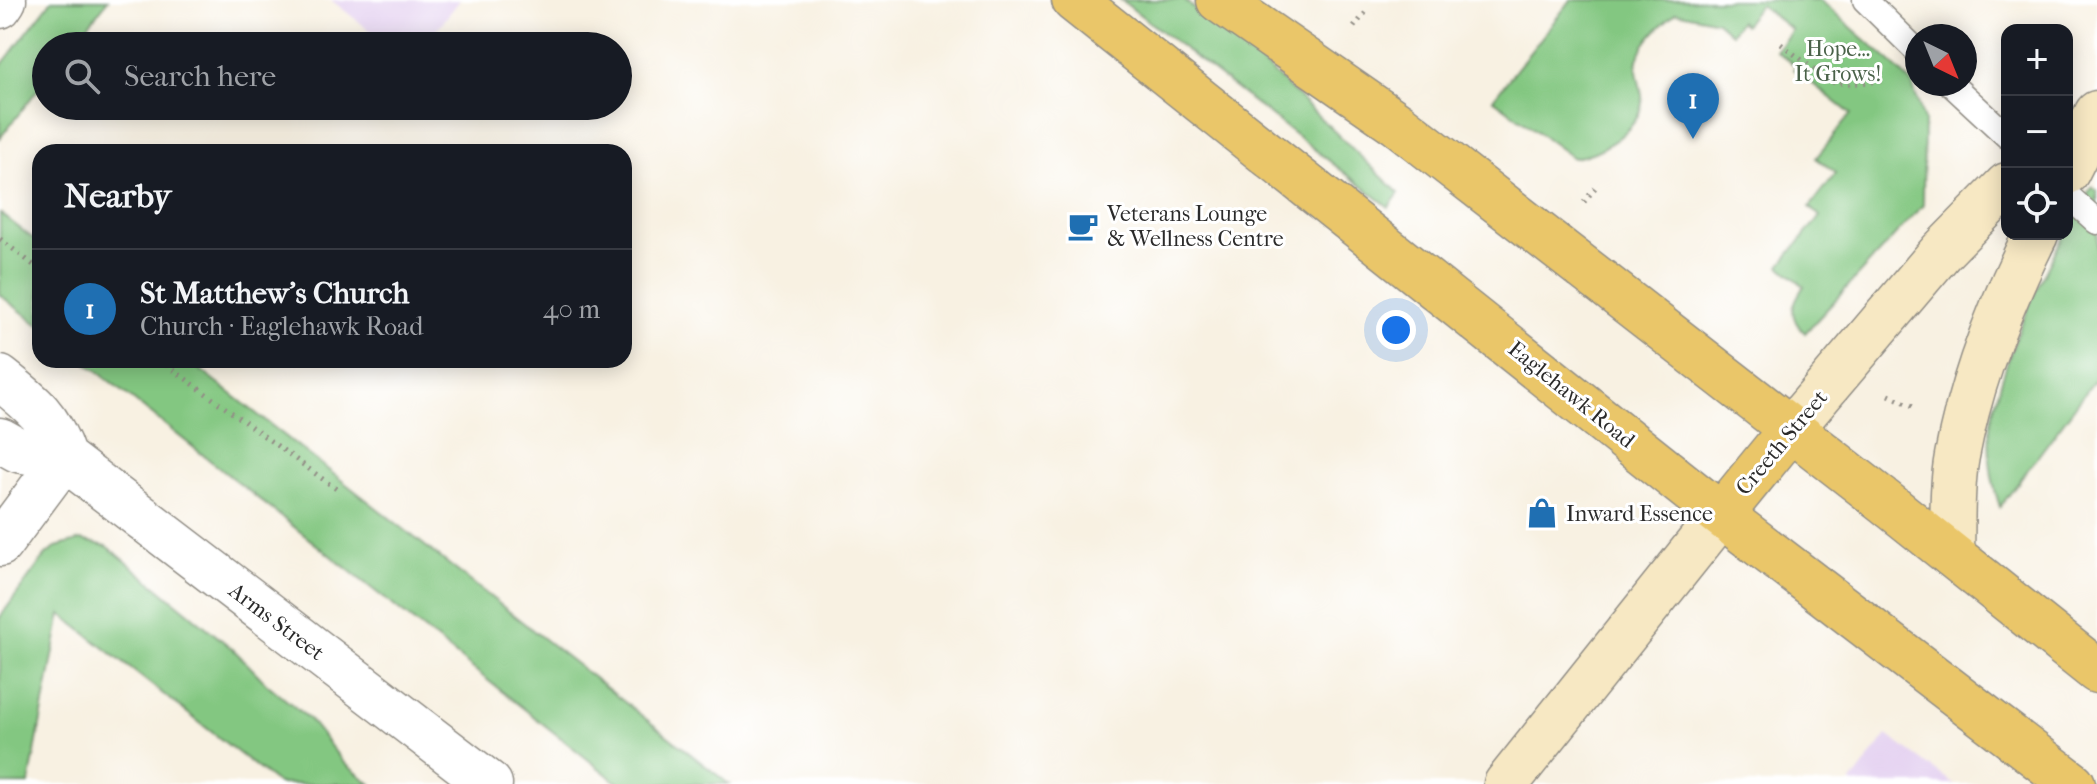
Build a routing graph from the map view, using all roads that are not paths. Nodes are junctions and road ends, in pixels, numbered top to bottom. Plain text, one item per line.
1 (4, 0) edge
2 (1074, 0) edge
3 (1219, 0) edge
4 (1865, 0) edge
5 (0, 6) edge
6 (1905, 39) edge
7 (1964, 96) edge
8 (2097, 111) edge
9 (2073, 129) edge
10 (2001, 130) edge
11 (2069, 168) edge
12 (2001, 191) edge
13 (2073, 200) edge
14 (2097, 222) edge
15 (2033, 240) edge
16 (0, 378) edge
17 (1791, 429) junction
18 (0, 440) edge
19 (64, 458) junction
20 (1721, 515) junction
21 (0, 544) edge
22 (1952, 555) junction
23 (2097, 671) edge
24 (1520, 779) edge
25 (490, 784) edge
26 (2073, 784) edge

1 - 5 street
2 - 20 main road, Eaglehawk Road
3 - 17 main road
4 - 6 lane
7 - 10 lane
8 - 9 main road
8 - 11 main road
12 - 17 main road, Creeth Street
13 - 14 lane
15 - 22 main road
16 - 19 street, Arms Street
17 - 20 main road, Creeth Street
17 - 22 main road
18 - 19 street, Arms Street
19 - 21 street
19 - 25 street, Arms Street
20 - 24 main road, Creeth Street
20 - 26 main road, Eaglehawk Road
22 - 23 main road

